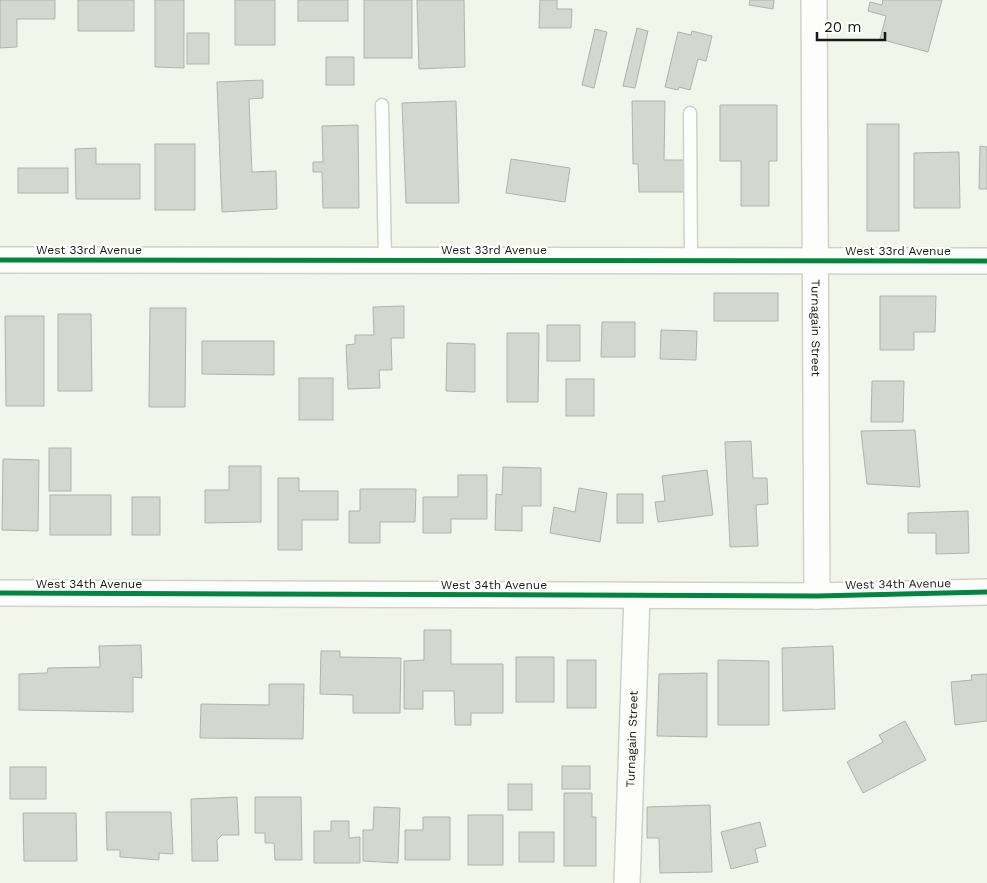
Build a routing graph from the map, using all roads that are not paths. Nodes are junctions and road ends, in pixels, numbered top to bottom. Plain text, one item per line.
1 (814, 0) edge
2 (382, 105) dead end
3 (690, 113) dead end
4 (0, 260) edge
5 (385, 260) junction
6 (691, 260) junction
7 (814, 261) junction
8 (987, 261) edge
9 (987, 592) edge
10 (0, 593) edge
11 (637, 596) junction
12 (817, 596) junction
13 (627, 883) edge

1 - 7 street, Turnagain Street
2 - 5 lane
3 - 6 lane
4 - 5 street, West 33rd Avenue
5 - 6 street, West 33rd Avenue
6 - 7 street, West 33rd Avenue
7 - 8 street, West 33rd Avenue
7 - 12 street, Turnagain Street
9 - 12 street, West 34th Avenue
10 - 11 street, West 34th Avenue
11 - 12 street, West 34th Avenue
11 - 13 street, Turnagain Street

